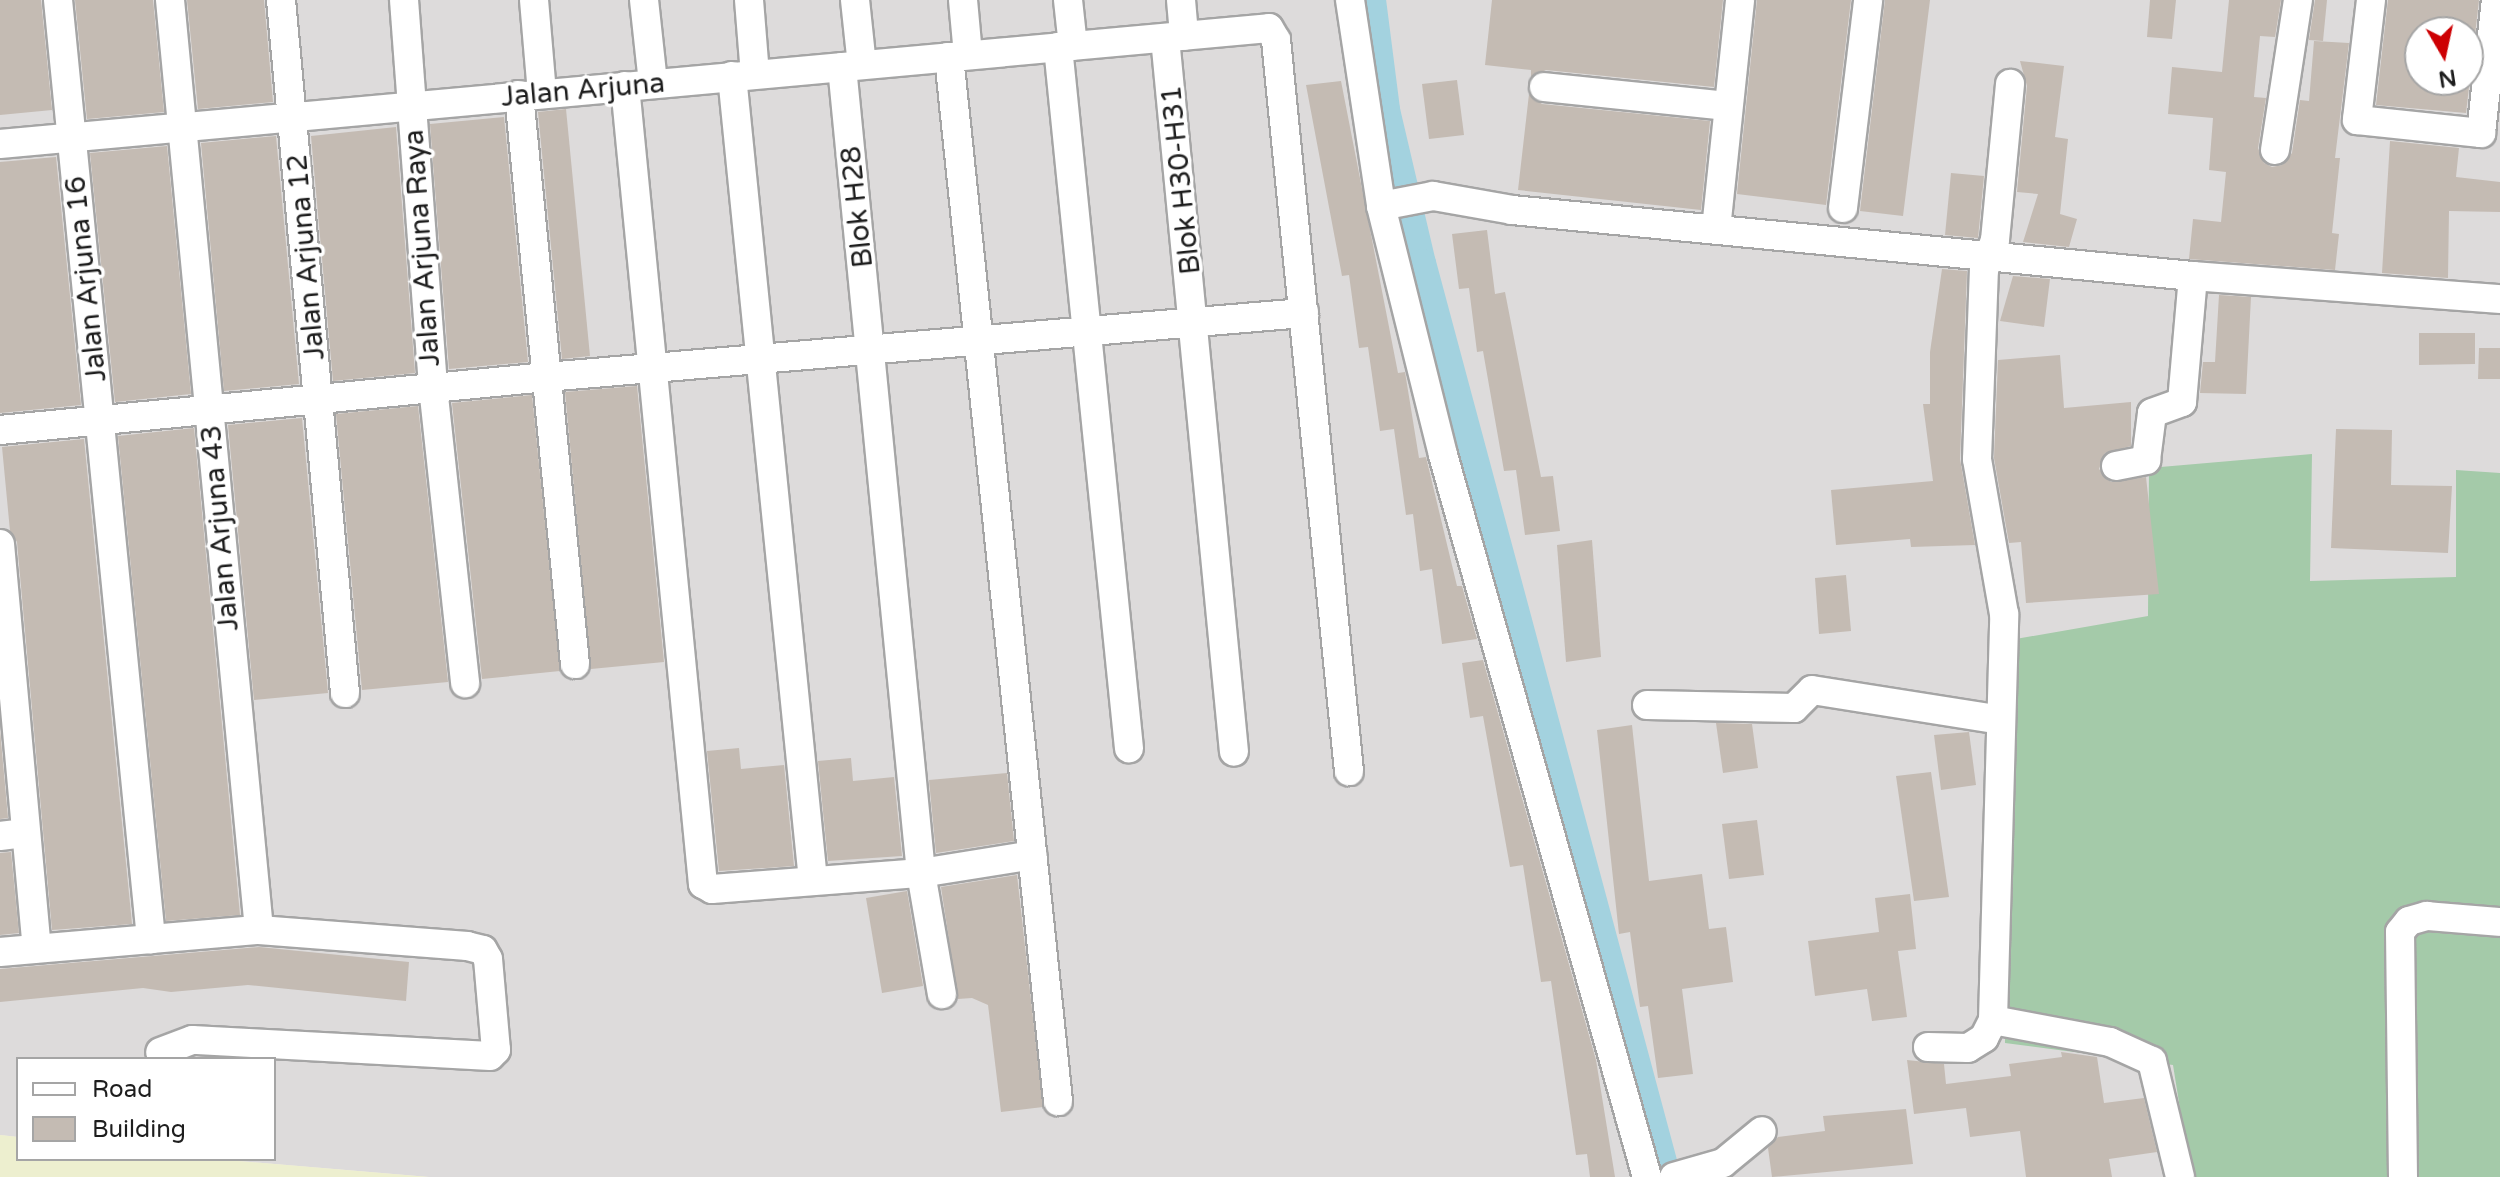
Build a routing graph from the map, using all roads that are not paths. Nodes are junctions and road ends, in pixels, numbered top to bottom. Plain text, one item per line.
1 (58, 0) edge
2 (170, 0) edge
3 (281, 0) edge
4 (404, 0) edge
5 (534, 0) edge
6 (644, 0) edge
7 (749, 0) edge
8 (855, 0) edge
9 (963, 0) edge
10 (1068, 0) edge
11 (1181, 0) edge
12 (1350, 0) edge
13 (1740, 0) edge
14 (1868, 0) edge
15 (2298, 0) edge
16 (2371, 0) edge
17 (2496, 0) edge
18 (1174, 37) junction
19 (1065, 46) junction
20 (958, 56) junction
21 (852, 66) junction
22 (743, 75) junction
23 (639, 84) junction
24 (2010, 84) dead end
25 (1544, 87) dead end
26 (530, 94) junction
27 (1728, 106) junction
28 (412, 109) junction
29 (293, 116) junction
30 (182, 127) junction
31 (72, 137) junction
32 (0, 144) edge
33 (2275, 150) dead end
34 (1389, 204) junction
35 (1843, 208) dead end
36 (1716, 229) junction
37 (1988, 254) junction
38 (2193, 276) junction
39 (2500, 299) edge
40 (1304, 313) junction
41 (1196, 322) junction
42 (1083, 331) junction
43 (976, 339) junction
44 (873, 348) junction
45 (761, 359) junction
46 (656, 368) junction
47 (546, 377) junction
48 (433, 387) junction
49 (319, 398) junction
50 (209, 409) junction
51 (100, 420) junction
52 (0, 430) edge
53 (2116, 466) dead end
54 (0, 544) edge
55 (4, 618) edge
56 (575, 664) dead end
57 (465, 683) dead end
58 (345, 693) dead end
59 (1647, 705) dead end
60 (2001, 720) junction
61 (8, 723) edge
62 (1129, 748) dead end
63 (1234, 752) dead end
64 (1349, 771) dead end
65 (13, 835) edge
66 (1033, 855) junction
67 (921, 873) junction
68 (813, 881) junction
69 (2500, 922) edge
70 (259, 930) junction
71 (151, 939) junction
72 (37, 948) junction
73 (0, 952) edge
74 (942, 994) dead end
75 (1993, 1020) junction
76 (1928, 1047) dead end
77 (160, 1052) dead end
78 (1058, 1101) dead end
79 (1762, 1131) dead end
80 (1683, 1175) edge
81 (1647, 1177) edge
82 (2180, 1177) edge
83 (2403, 1177) edge

1 - 31 street, Jalan Arjuna 16
2 - 30 street, Jalan Arjuna 43
3 - 29 street, Jalan Arjuna 12
4 - 28 street, Jalan Arjuna Raya
5 - 26 street
6 - 23 street
7 - 22 street
8 - 21 street, Blok H28
9 - 20 street
10 - 19 street
11 - 18 street, Blok H30-H31
12 - 34 street
13 - 27 street
14 - 35 street
15 - 33 street
16 - 17 street
18 - 19 street, Jalan Arjuna
18 - 40 street, Jalan Arjuna
18 - 41 street, Blok H30-H31
19 - 20 street, Jalan Arjuna
19 - 42 street
20 - 21 street, Jalan Arjuna
20 - 43 street
21 - 22 street, Jalan Arjuna
21 - 44 street, Blok H28
22 - 23 street, Jalan Arjuna
22 - 45 street
23 - 26 street, Jalan Arjuna
23 - 46 street
24 - 37 street
25 - 27 street
26 - 28 street, Jalan Arjuna
26 - 47 street
27 - 36 street
28 - 29 street, Jalan Arjuna
28 - 48 street, Jalan Arjuna Raya
29 - 30 street, Jalan Arjuna
29 - 49 street, Jalan Arjuna 12
30 - 31 street, Jalan Arjuna
30 - 50 street, Jalan Arjuna 43
31 - 32 street, Jalan Arjuna
31 - 51 street, Jalan Arjuna 16
34 - 36 street
34 - 81 street
36 - 37 street
37 - 38 street
37 - 60 street
38 - 39 street
38 - 53 street
40 - 41 street
40 - 64 street
41 - 42 street
41 - 63 street, Blok H30-H31
42 - 43 street
42 - 62 street
43 - 44 street
43 - 66 street
44 - 45 street
44 - 67 street, Blok H28
45 - 46 street
45 - 68 street
46 - 47 street
46 - 68 street
47 - 48 street
47 - 56 street
48 - 49 street
48 - 57 street, Jalan Arjuna Raya
49 - 50 street
49 - 58 street, Jalan Arjuna 12
50 - 51 street
50 - 70 street, Jalan Arjuna 43
51 - 52 street
51 - 71 street, Jalan Arjuna 16
54 - 55 street
55 - 61 street
59 - 60 street
60 - 75 street
61 - 65 street
65 - 72 street
66 - 67 street
66 - 78 street
67 - 68 street
67 - 74 street, Blok H28
69 - 83 street
70 - 71 street
70 - 77 street
71 - 72 street
72 - 73 street
75 - 76 street
75 - 82 street
79 - 80 street

